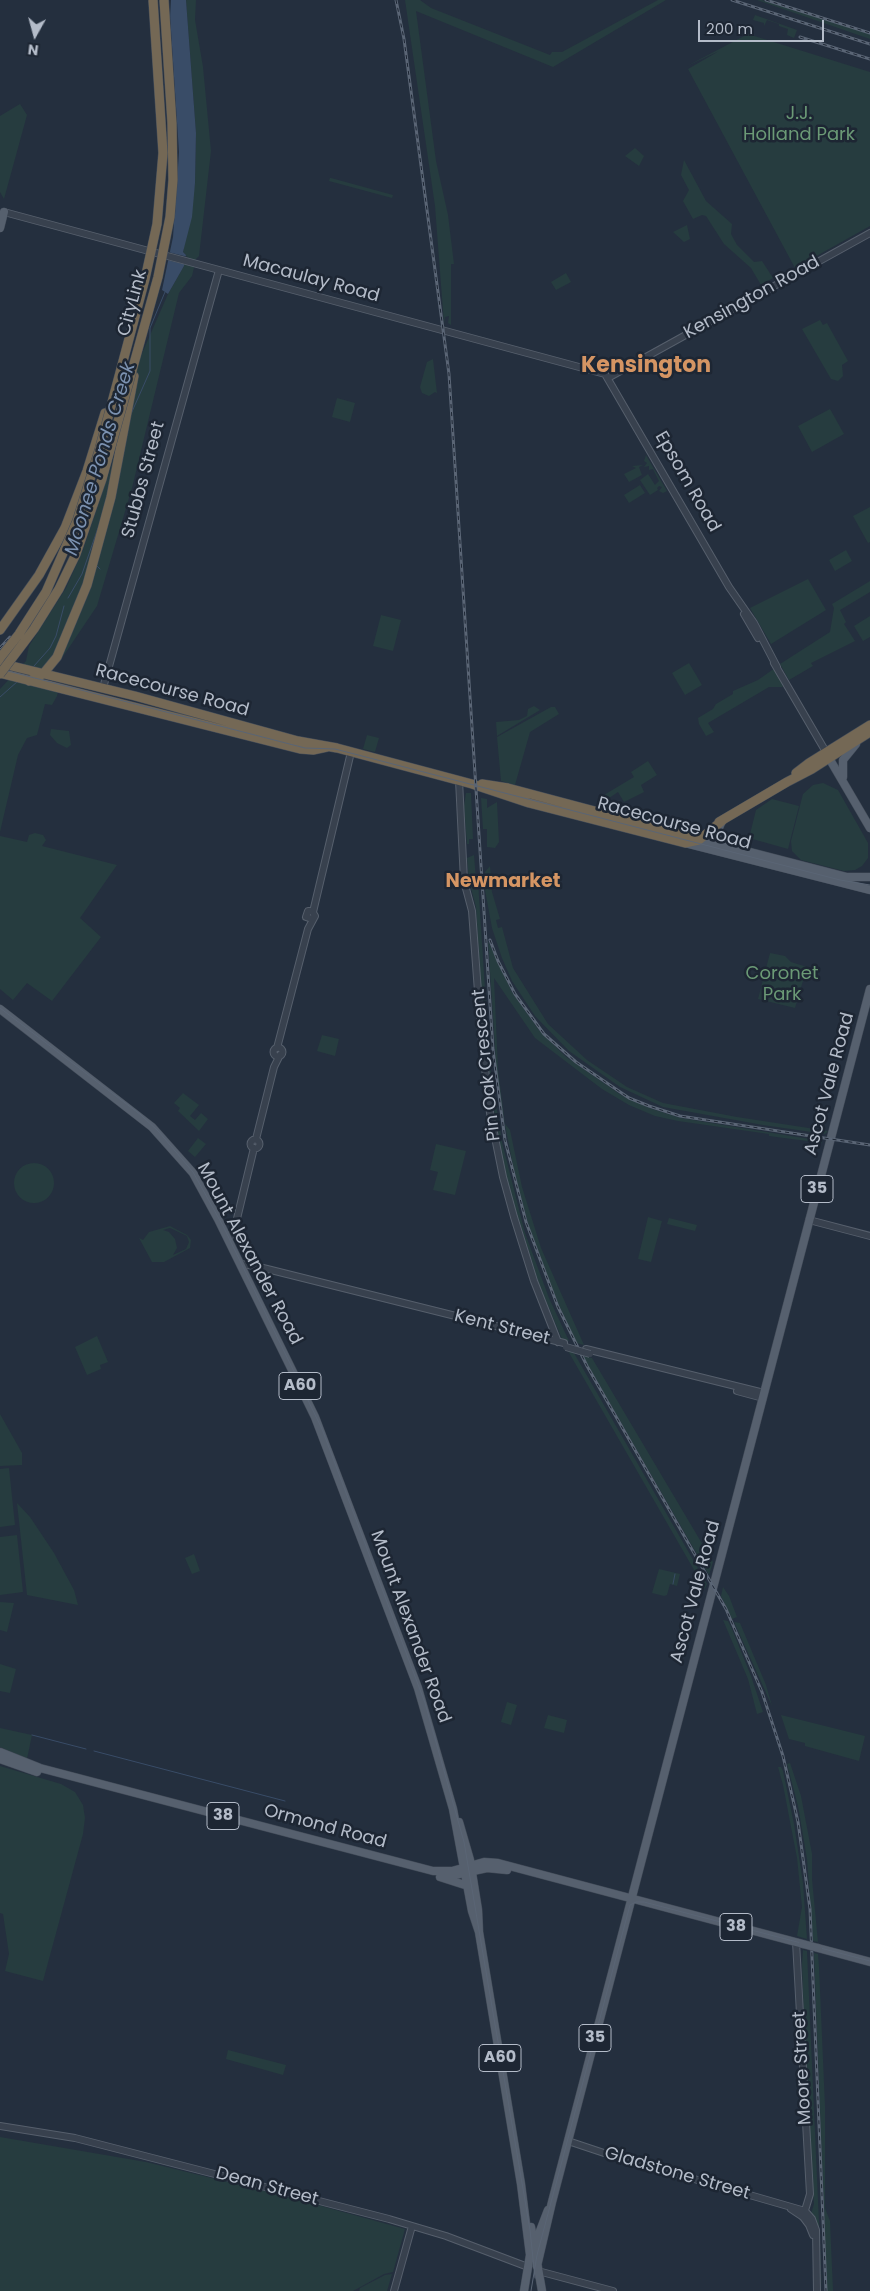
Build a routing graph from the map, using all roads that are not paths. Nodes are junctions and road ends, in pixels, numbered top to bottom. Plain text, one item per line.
1 (153, 0) edge
2 (164, 0) edge
3 (0, 204) edge
4 (2, 211) edge
5 (0, 228) edge
6 (870, 233) edge
7 (219, 270) junction
8 (142, 334) junction
9 (122, 365) junction
10 (608, 378) junction
11 (0, 630) edge
12 (0, 658) edge
13 (0, 663) edge
14 (54, 663) junction
15 (2, 674) edge
16 (41, 674) junction
17 (61, 679) junction
18 (29, 681) junction
19 (103, 688) junction
20 (99, 698) junction
21 (180, 714) junction
22 (868, 730) edge
23 (352, 752) junction
24 (828, 755) junction
25 (459, 780) junction
26 (845, 784) junction
27 (612, 820) junction
28 (723, 821) junction
29 (870, 828) edge
30 (696, 838) junction
31 (686, 844) junction
32 (719, 844) junction
33 (788, 866) junction
34 (870, 878) edge
35 (870, 890) edge
36 (870, 989) edge
37 (0, 1009) edge
38 (809, 1220) junction
39 (870, 1236) edge
40 (228, 1239) junction
41 (243, 1268) junction
42 (562, 1344) junction
43 (763, 1396) junction
44 (0, 1752) edge
45 (0, 1759) edge
46 (453, 1809) junction
47 (468, 1854) junction
48 (488, 1862) junction
49 (468, 1868) junction
50 (440, 1877) junction
51 (468, 1886) junction
52 (619, 1896) junction
53 (631, 1900) junction
54 (479, 1932) junction
55 (799, 1943) junction
56 (870, 1962) edge
57 (0, 2126) edge
58 (568, 2141) junction
59 (521, 2184) junction
60 (552, 2202) junction
61 (806, 2214) junction
62 (412, 2226) junction
63 (534, 2246) junction
64 (533, 2267) junction
65 (394, 2291) edge
66 (524, 2291) edge
67 (542, 2291) edge
68 (613, 2291) edge
69 (817, 2291) edge

1 - 9 highway, CityLink, bridge
2 - 8 highway, CityLink, bridge
3 - 4 main road
4 - 5 main road
4 - 7 street, Macaulay Road
6 - 10 street, Kensington Road
7 - 10 street, Macaulay Road
7 - 19 street, Stubbs Street
8 - 14 highway, bridge
8 - 15 highway, CityLink, bridge
9 - 11 highway, bridge
9 - 12 highway, CityLink, bridge
10 - 24 street, Epsom Road
13 - 16 highway, Racecourse Road
14 - 16 highway
14 - 17 highway
15 - 18 highway, Racecourse Road
16 - 17 highway, Racecourse Road
16 - 18 highway
17 - 19 highway, Racecourse Road
18 - 20 highway, Racecourse Road
19 - 20 highway, Stubbs Street
19 - 21 highway, Racecourse Road
20 - 21 highway, Racecourse Road
21 - 23 highway, Racecourse Road
22 - 24 highway
22 - 26 main road
23 - 25 highway, Racecourse Road
23 - 40 street
24 - 26 main road, Epsom Road
24 - 28 highway
25 - 27 highway, Racecourse Road
25 - 42 street, Pin Oak Crescent
26 - 29 main road, Epsom Road
27 - 30 highway, Racecourse Road
27 - 31 highway, Racecourse Road
28 - 30 highway
28 - 32 main road
30 - 31 highway
30 - 32 main road, Racecourse Road
31 - 33 main road, Racecourse Road
32 - 33 main road, Racecourse Road
33 - 34 main road, Racecourse Road
33 - 35 main road, Racecourse Road
36 - 38 main road, Ascot Vale Road / 35
37 - 40 main road, Mount Alexander Road / A60
38 - 39 street
38 - 43 main road, Ascot Vale Road / 35
40 - 41 main road, Mount Alexander Road / A60
41 - 42 street, Kent Street
41 - 46 main road, Mount Alexander Road / A60
42 - 43 street, Kent Street, bridge
43 - 53 main road, Ascot Vale Road / 35
44 - 49 main road, Ormond Road / 38
45 - 50 main road, Ormond Road / 38
46 - 47 main road, Mount Alexander Road / A60
46 - 49 main road, Mount Alexander Road / A60
47 - 48 main road
47 - 49 main road, Mount Alexander Road / A60
48 - 49 main road, 38
48 - 52 main road, 38
49 - 50 main road, Ormond Road / 38
49 - 51 main road, Mount Alexander Road / A60
49 - 52 main road, 38
49 - 54 main road, Mount Alexander Road / A60
50 - 51 main road
51 - 54 main road, Mount Alexander Road / A60
52 - 53 main road, 38
53 - 55 main road, 38
53 - 58 main road, Ascot Vale Road / 35
54 - 59 main road, Mount Alexander Road / A60
55 - 56 main road, 38, bridge
55 - 61 street, Moore Street
57 - 62 street, Dean Street
58 - 60 main road, Ascot Vale Road / 35
58 - 61 street, Gladstone Street
59 - 63 main road, Mount Alexander Road / A60
59 - 64 main road, Mount Alexander Road / A60
60 - 63 main road, Ascot Vale Road / 35
60 - 64 main road, Ascot Vale Road / 35
61 - 69 street
62 - 64 street, Dean Street
62 - 65 street
63 - 64 main road, Ascot Vale Road / 35
64 - 66 main road, Mount Alexander Road / A60
64 - 67 main road, Mount Alexander Road / A60
64 - 68 street, Dean Street

